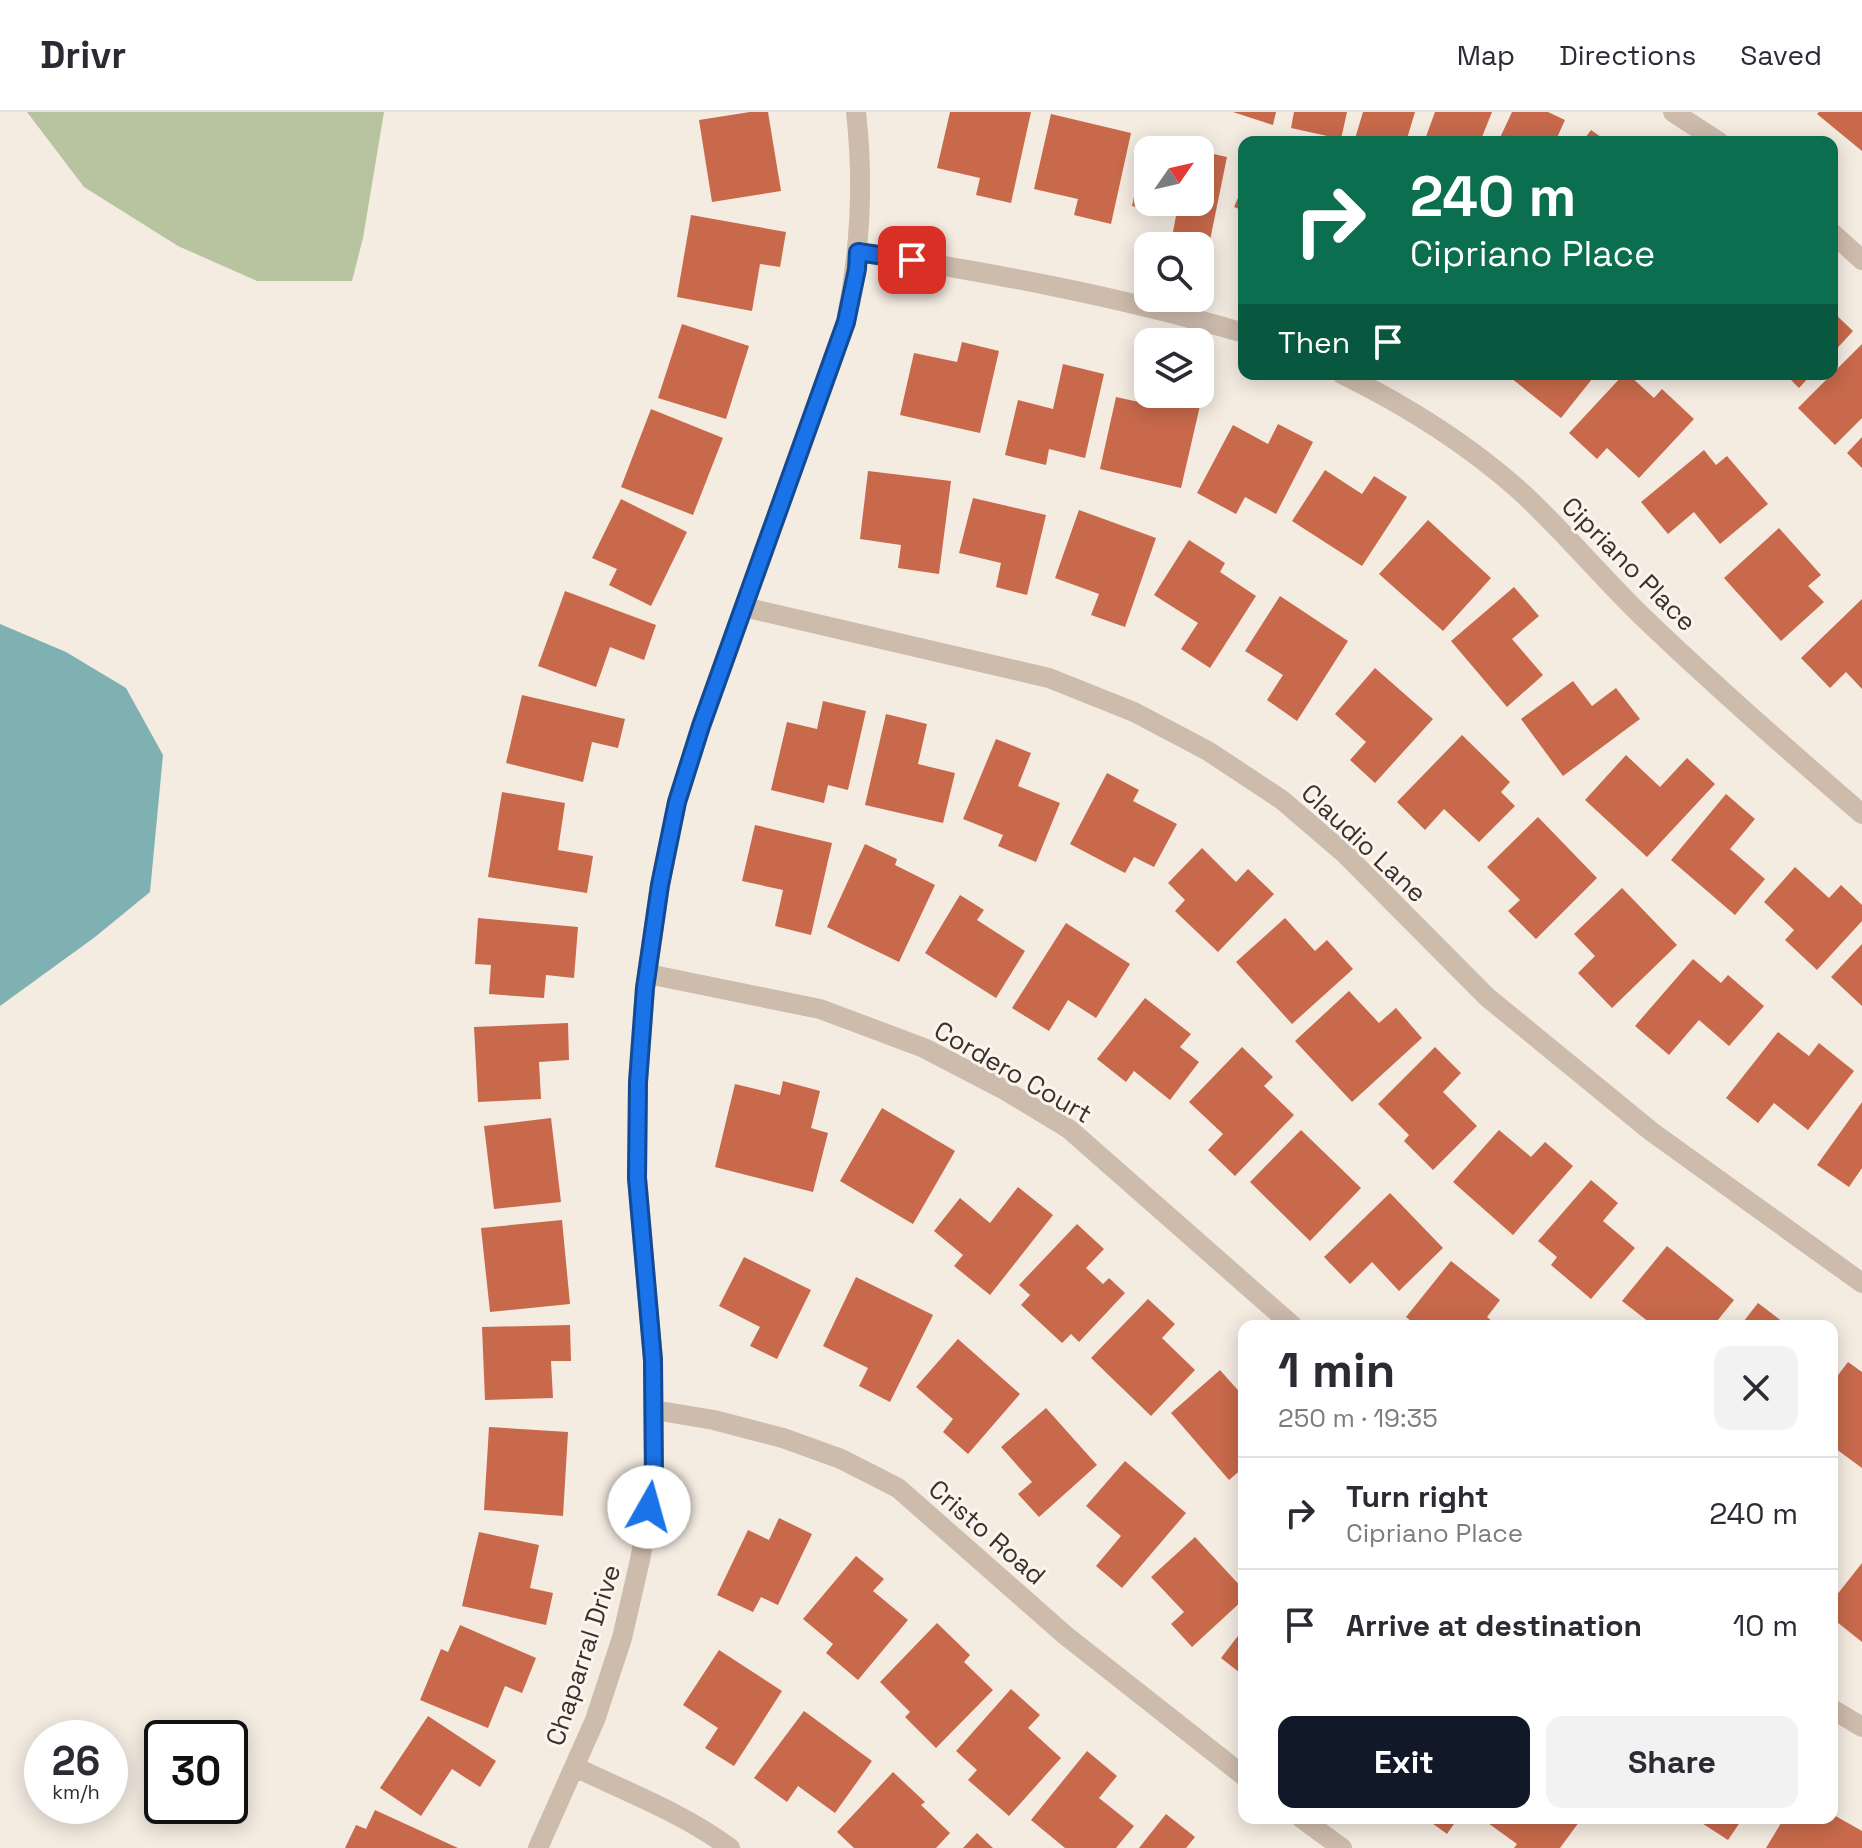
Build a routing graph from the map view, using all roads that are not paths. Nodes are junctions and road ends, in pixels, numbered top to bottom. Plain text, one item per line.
1 (856, 112) edge
2 (1673, 112) edge
3 (1710, 136) edge
4 (1838, 238) edge
5 (858, 252) junction
6 (1862, 260) edge
7 (1238, 331) edge
8 (1354, 380) edge
9 (744, 607) junction
10 (1862, 814) edge
11 (648, 974) junction
12 (1862, 1283) edge
13 (1286, 1320) edge
14 (654, 1410) junction
15 (1838, 1713) edge
16 (1862, 1727) edge
17 (575, 1767) junction
18 (1238, 1771) edge
19 (1309, 1824) edge
20 (1338, 1847) edge
21 (538, 1848) edge
22 (730, 1848) edge

1 - 5 street, Chaparral Drive
2 - 3 street
4 - 6 street
5 - 7 street
5 - 9 street, Chaparral Drive
8 - 10 street, Cipriano Place
9 - 11 street, Chaparral Drive
9 - 12 street, Claudio Lane
11 - 13 street, Cordero Court
11 - 14 street, Chaparral Drive
14 - 17 street, Chaparral Drive
14 - 18 street, Cristo Road
15 - 16 street
17 - 21 street, Chaparral Drive
17 - 22 street
19 - 20 street

